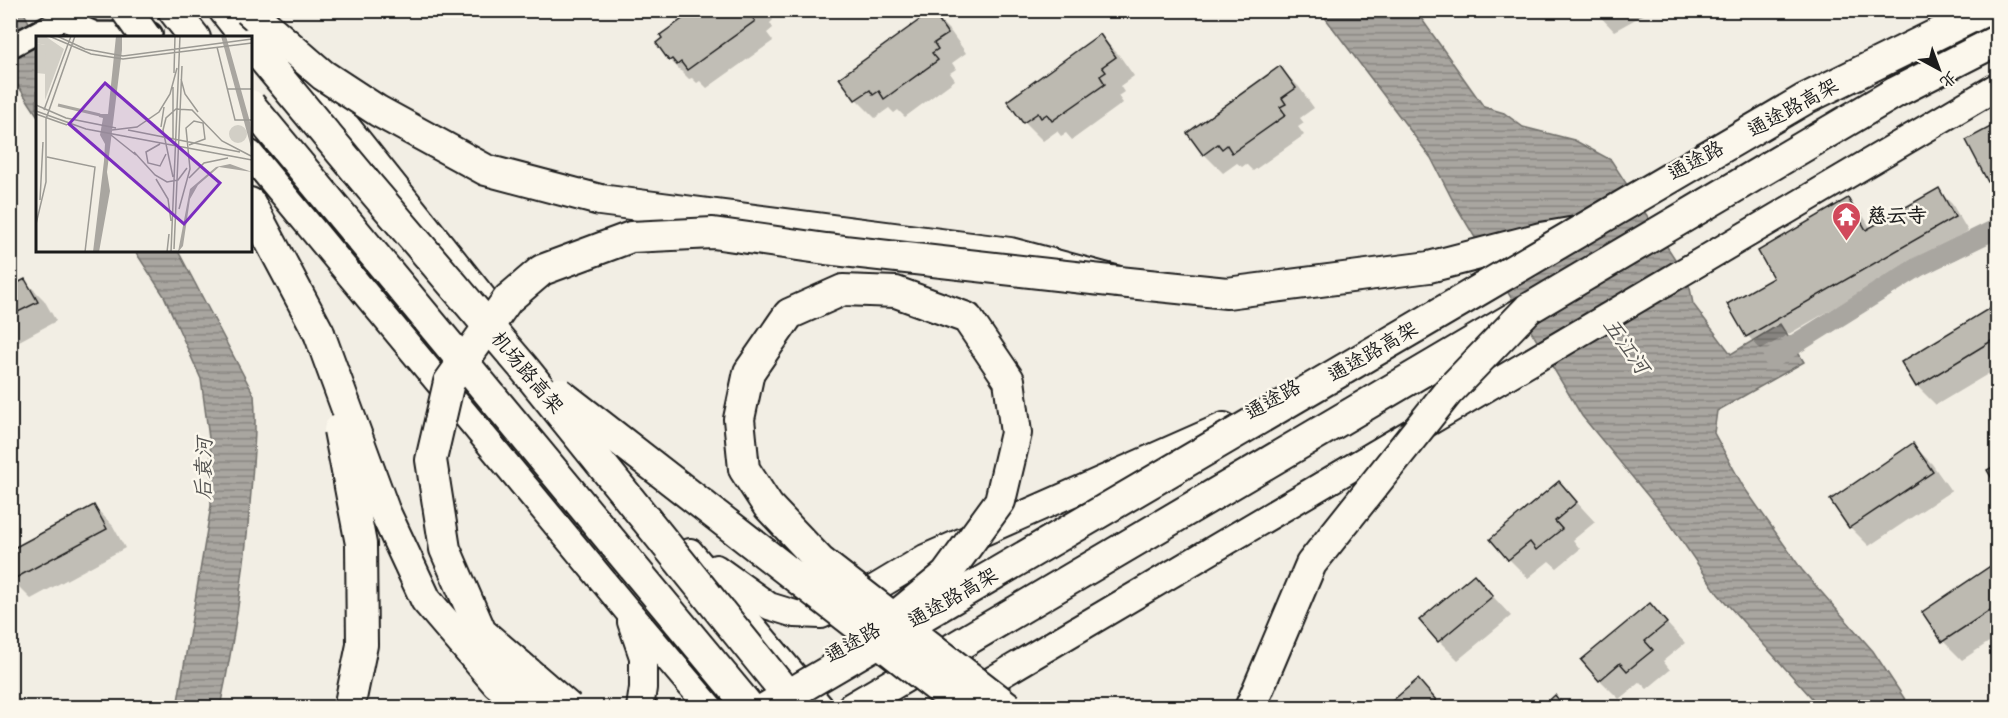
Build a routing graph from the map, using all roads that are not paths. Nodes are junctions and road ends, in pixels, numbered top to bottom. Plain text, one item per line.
1 (126, 10) edge
2 (134, 10) edge
3 (173, 10) edge
4 (224, 10) edge
5 (1966, 10) edge
6 (1986, 10) edge
7 (60, 17) edge
8 (253, 17) edge
9 (150, 36) edge
10 (193, 36) edge
11 (1998, 40) edge
12 (252, 45) edge
13 (10, 46) edge
14 (1998, 86) edge
15 (252, 107) edge
16 (252, 156) edge
17 (252, 207) edge
18 (1571, 232) junction
19 (1119, 282) junction
20 (1529, 308) junction
21 (320, 333) junction
22 (523, 367) junction
23 (1238, 420) junction
24 (686, 546) junction
25 (627, 610) junction
26 (836, 667) junction
27 (795, 676) junction
28 (349, 708) edge
29 (527, 708) edge
30 (569, 708) edge
31 (640, 708) edge
32 (710, 708) edge
33 (741, 708) edge
34 (750, 708) edge
35 (766, 708) edge
36 (798, 708) edge
37 (821, 708) edge
38 (852, 708) edge
39 (945, 708) edge
40 (964, 708) edge
41 (1009, 708) edge
42 (1250, 708) edge

1 - 9 highway, bridge
2 - 9 main road
3 - 10 highway
4 - 8 highway
5 - 18 main road, 通途路
6 - 18 highway, 通途路高架, bridge
7 - 9 street
7 - 13 street
8 - 19 highway, bridge
8 - 24 main road
11 - 20 highway, 通途路高架
12 - 22 highway, 机场路高架, bridge
14 - 39 main road
15 - 34 highway, bridge
16 - 25 main road
17 - 21 highway
18 - 19 highway
18 - 23 main road, 通途路
18 - 26 highway, 通途路高架, bridge
19 - 30 highway, bridge
20 - 38 highway, 通途路高架, bridge
20 - 42 highway, bridge
21 - 28 highway, bridge
21 - 29 highway, bridge
22 - 36 highway, 机场路高架, bridge
22 - 40 highway, bridge
23 - 24 main road
23 - 27 main road, 通途路
24 - 27 main road
25 - 31 main road
25 - 32 main road
26 - 35 highway, 通途路高架, bridge
26 - 41 highway, bridge
27 - 33 main road, 通途路
27 - 37 main road

